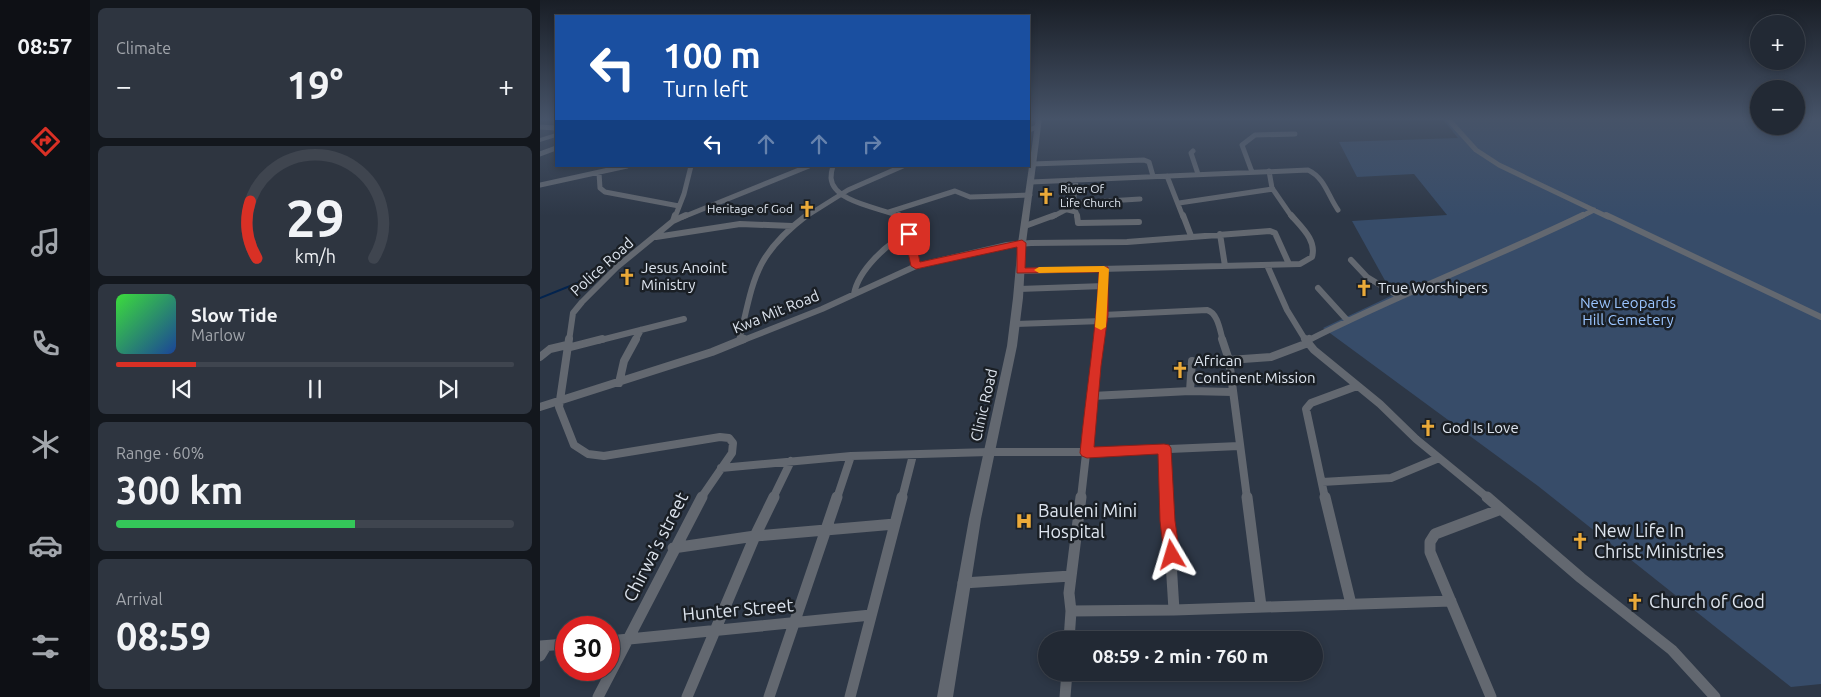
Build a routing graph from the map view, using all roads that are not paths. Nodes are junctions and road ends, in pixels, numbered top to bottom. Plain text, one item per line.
1 (1033, 151) edge
2 (1193, 151) dead end
3 (1244, 151) edge
4 (1478, 151) edge
5 (1032, 164) junction
6 (622, 167) edge
7 (691, 167) edge
8 (806, 167) edge
9 (833, 167) edge
10 (901, 167) edge
11 (601, 171) edge
12 (1269, 171) junction
13 (1252, 172) junction
14 (1198, 174) junction
15 (1154, 176) junction
16 (1168, 176) junction
17 (1076, 180) junction
18 (1031, 182) junction
19 (540, 185) edge
20 (1273, 189) junction
21 (842, 194) junction
22 (1030, 195) junction
23 (1140, 199) dead end
24 (1075, 203) junction
25 (1179, 203) junction
26 (679, 206) junction
27 (1068, 210) junction
28 (1338, 210) dead end
29 (1594, 210) junction
30 (888, 212) junction
31 (673, 221) junction
32 (1139, 222) dead end
33 (792, 226) junction
34 (1025, 226) junction
35 (909, 234) junction
36 (1220, 234) junction
37 (1191, 236) junction
38 (656, 237) junction
39 (1022, 243) junction
40 (1351, 260) dead end
41 (1289, 264) junction
42 (916, 266) junction
43 (1225, 266) junction
44 (1267, 266) junction
45 (1104, 269) junction
46 (1020, 271) junction
47 (1104, 286) junction
48 (1318, 288) dead end
49 (1019, 289) junction
50 (854, 294) junction
51 (1400, 297) junction
52 (1821, 317) edge
53 (1102, 318) junction
54 (684, 319) dead end
55 (1347, 320) junction
56 (1014, 324) junction
57 (641, 330) junction
58 (739, 341) junction
59 (1307, 342) junction
60 (567, 347) junction
61 (540, 357) edge
62 (1229, 360) junction
63 (1192, 361) dead end
64 (619, 382) junction
65 (1357, 386) junction
66 (1190, 391) junction
67 (1232, 392) junction
68 (1092, 396) junction
69 (560, 401) junction
70 (540, 407) edge
71 (1239, 446) junction
72 (1164, 448) junction
73 (988, 452) junction
74 (1087, 453) junction
75 (913, 455) junction
76 (851, 456) junction
77 (1439, 458) junction
78 (791, 461) junction
79 (721, 468) junction
80 (1322, 482) junction
81 (1501, 509) junction
82 (895, 524) junction
83 (825, 530) junction
84 (755, 536) junction
85 (673, 548) junction
86 (1071, 576) junction
87 (963, 583) junction
88 (1451, 601) junction
89 (1351, 604) junction
90 (1260, 606) junction
91 (1174, 610) junction
92 (1071, 611) junction
93 (871, 615) junction
94 (796, 622) junction
95 (717, 629) junction
96 (1070, 631) edge
97 (628, 639) junction
98 (620, 640) edge
99 (555, 646) edge
100 (542, 649) edge
101 (1066, 681) edge
102 (598, 697) edge
103 (687, 697) edge
104 (770, 697) edge
105 (850, 697) edge
106 (945, 697) edge
107 (1065, 697) edge
108 (1492, 697) edge
109 (1715, 697) edge

1 - 5 street, Clinic Road
2 - 14 street
3 - 13 street
4 - 29 street
5 - 15 street
5 - 18 street, Clinic Road
6 - 11 street
7 - 26 street, Police Road
8 - 31 street
9 - 21 street
10 - 21 street
11 - 19 street
11 - 26 street
12 - 13 street
12 - 20 street
12 - 28 street
13 - 14 street
14 - 16 street
15 - 16 street
15 - 17 street
16 - 25 street
17 - 18 street
17 - 24 street
18 - 22 street, Clinic Road
20 - 25 street
20 - 41 street
21 - 30 street
21 - 33 street
22 - 30 street
22 - 34 street, Clinic Road
23 - 24 street
24 - 27 street
25 - 37 street
26 - 31 street, Police Road
27 - 32 street
27 - 34 street
29 - 51 street
29 - 52 street
30 - 35 street
31 - 38 street, Police Road
33 - 38 street
33 - 58 street
34 - 39 street, Clinic Road
35 - 42 street
35 - 50 street
36 - 37 street, Kwa Mit Road
36 - 41 street, Kwa Mit Road
36 - 43 street
37 - 39 street, Kwa Mit Road
38 - 60 street, Police Road
39 - 42 street, Kwa Mit Road
39 - 46 street, Clinic Road
40 - 51 street
41 - 44 street
42 - 50 street, Kwa Mit Road
43 - 44 street
43 - 45 street
44 - 59 street
45 - 46 street
45 - 47 street
46 - 49 street, Clinic Road
47 - 49 street
47 - 53 street
48 - 55 street
49 - 56 street, Clinic Road
50 - 58 street, Kwa Mit Road
51 - 55 street
53 - 56 street
53 - 62 street
53 - 68 street
54 - 57 street
55 - 59 street
56 - 73 street, Clinic Road
57 - 60 street
57 - 64 street
58 - 64 street, Kwa Mit Road
59 - 62 street
59 - 65 street
60 - 61 street
60 - 69 street, Police Road
62 - 67 street
63 - 66 street
64 - 69 street, Kwa Mit Road
65 - 77 street
65 - 80 street
66 - 67 street
66 - 68 street
67 - 71 street
68 - 74 street
69 - 70 street, Kwa Mit Road
69 - 79 street, Chirwa’s street
71 - 72 street
71 - 90 street
72 - 74 street
72 - 91 street
73 - 74 street
73 - 75 street
73 - 87 street, Clinic Road
74 - 86 street
75 - 76 street
75 - 82 street
76 - 78 street
76 - 83 street
77 - 80 street
77 - 81 street
78 - 79 street
78 - 84 street
79 - 85 street, Chirwa’s street
80 - 89 street
81 - 88 street
81 - 109 street
82 - 83 street
82 - 93 street
83 - 84 street
83 - 94 street
84 - 85 street
84 - 95 street
85 - 97 street, Chirwa’s street
86 - 87 street
86 - 92 street
87 - 106 street, Clinic Road
88 - 89 street
88 - 108 street
89 - 90 street
90 - 91 street
91 - 92 street
92 - 96 street
93 - 94 street, Hunter Street
93 - 105 street
94 - 95 street, Hunter Street
94 - 104 street
95 - 97 street, Hunter Street
95 - 103 street
97 - 98 street, Hunter Street
97 - 102 street, Chirwa’s street
99 - 100 street
101 - 107 street

